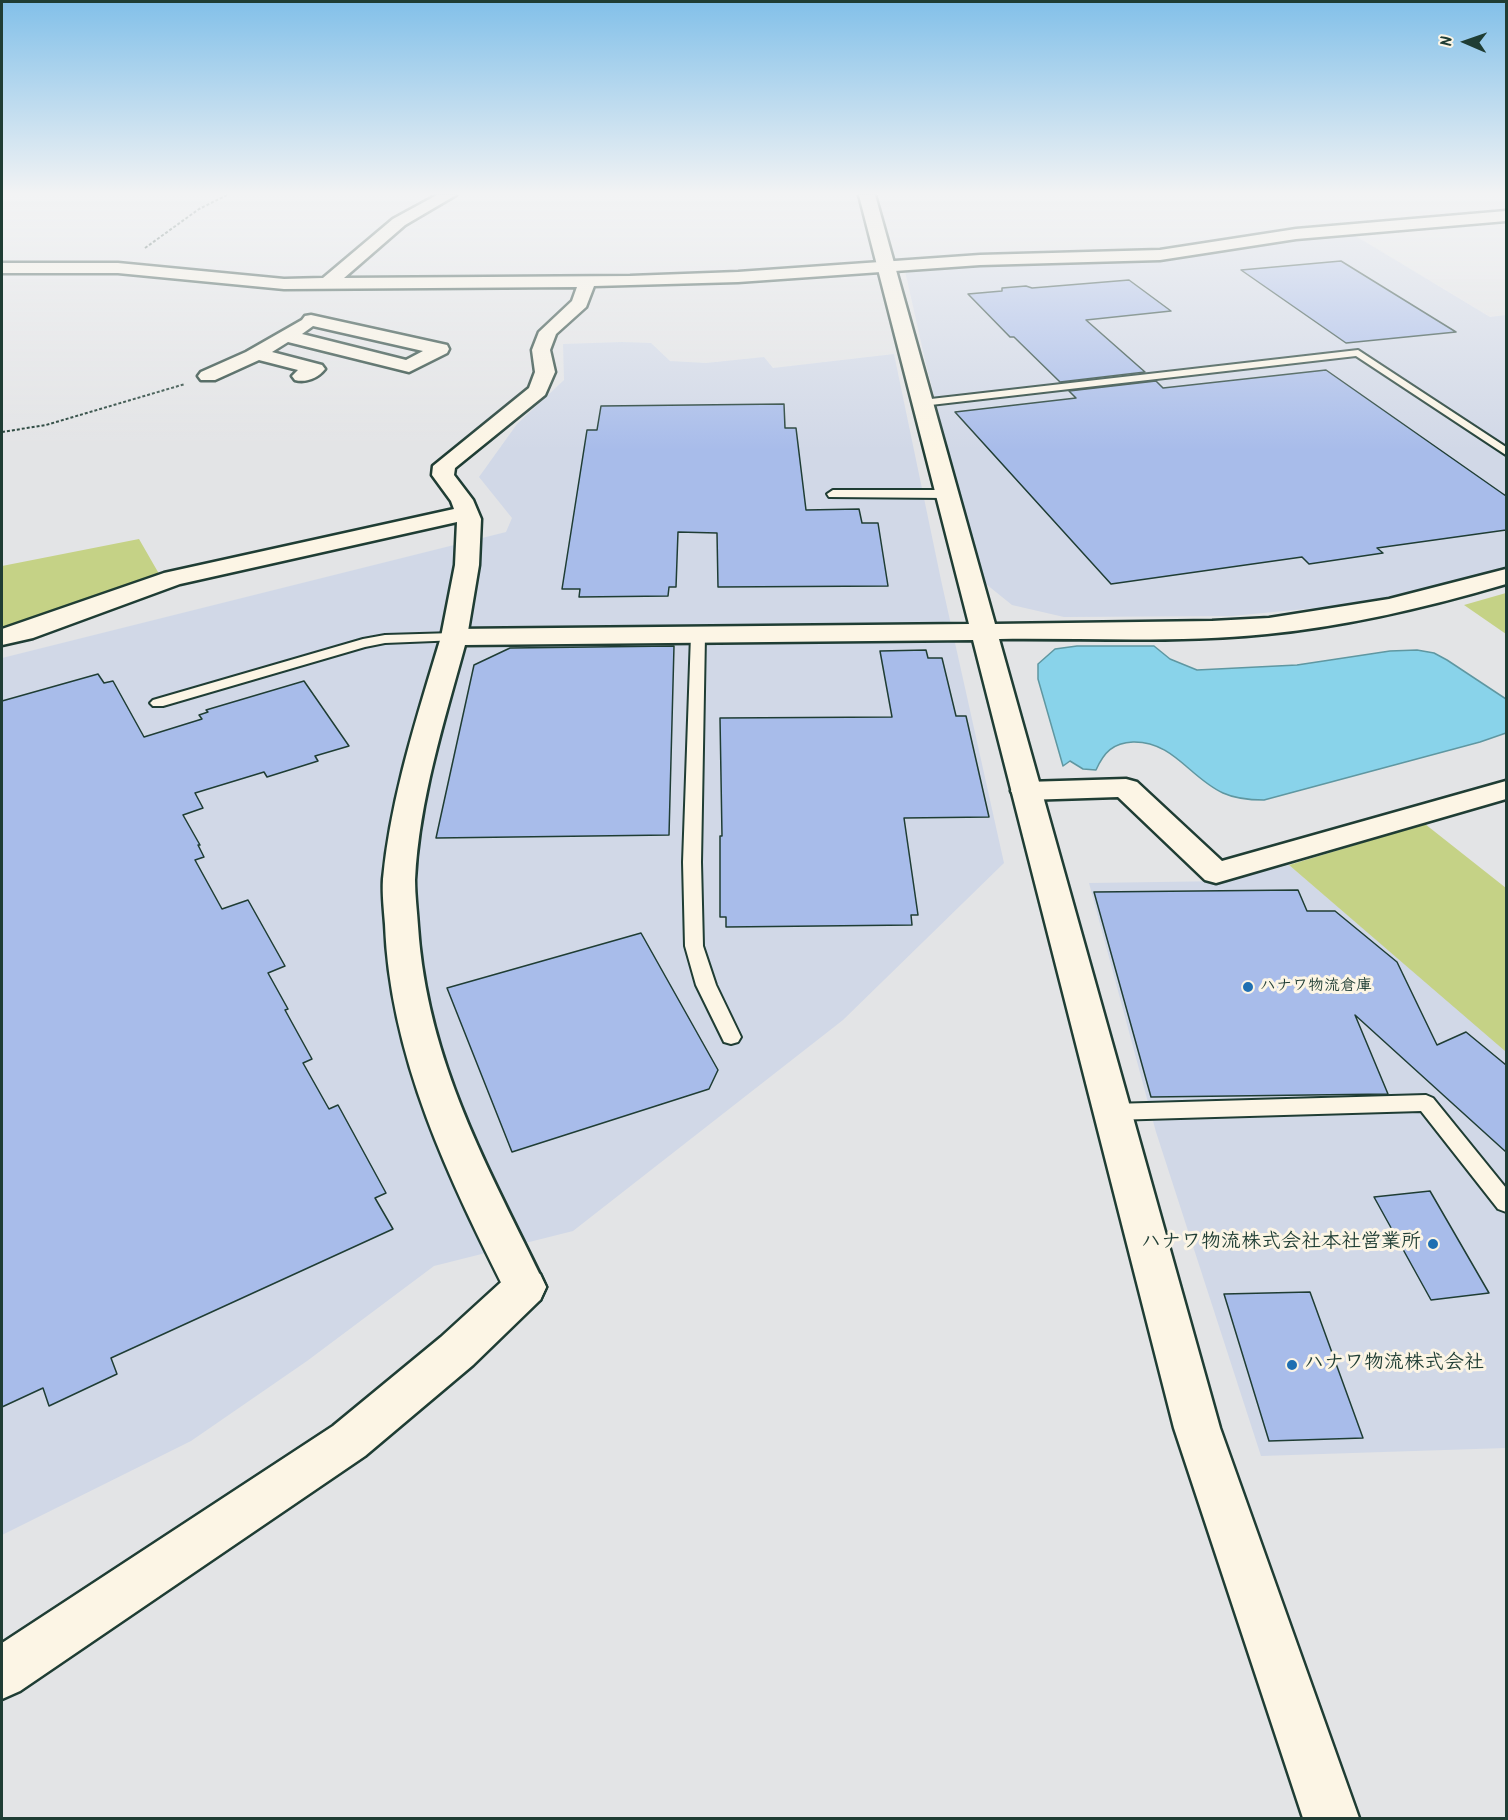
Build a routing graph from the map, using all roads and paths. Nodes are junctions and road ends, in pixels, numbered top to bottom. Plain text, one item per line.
1 (224, 280) edge
2 (332, 280) edge
3 (649, 280) edge
4 (889, 280) edge
5 (587, 282) junction
6 (328, 283) junction
7 (361, 283) junction
8 (311, 320) junction
9 (285, 336) junction
10 (256, 354) junction
11 (208, 376) joint
12 (302, 376) dead end
13 (922, 403) junction
14 (2, 432) edge
15 (1506, 452) edge
16 (833, 494) dead end
17 (946, 494) junction
18 (467, 513) junction
19 (1506, 576) edge
20 (984, 632) junction
21 (698, 635) junction
22 (2, 637) edge
23 (454, 637) junction
24 (158, 703) dead end
25 (1506, 790) edge
26 (1026, 791) junction
27 (731, 1037) dead end
28 (1112, 1112) junction
29 (1506, 1203) edge
30 (2, 1672) edge
31 (1331, 1818) edge

1 - 6 street
2 - 6 street
3 - 5 street
4 - 13 street
5 - 7 street
5 - 18 street
6 - 7 street
7 - 8 street
8 - 9 street
8 - 9 street
9 - 10 street
10 - 11 street
10 - 12 street
11 - 14 path
13 - 15 lane
13 - 17 street
16 - 17 lane
17 - 20 street
18 - 22 street
18 - 23 street
19 - 20 street
20 - 21 street
20 - 26 street
21 - 23 street
21 - 27 lane
23 - 24 lane
23 - 30 street
25 - 26 street
26 - 28 street
28 - 29 lane
28 - 31 street

